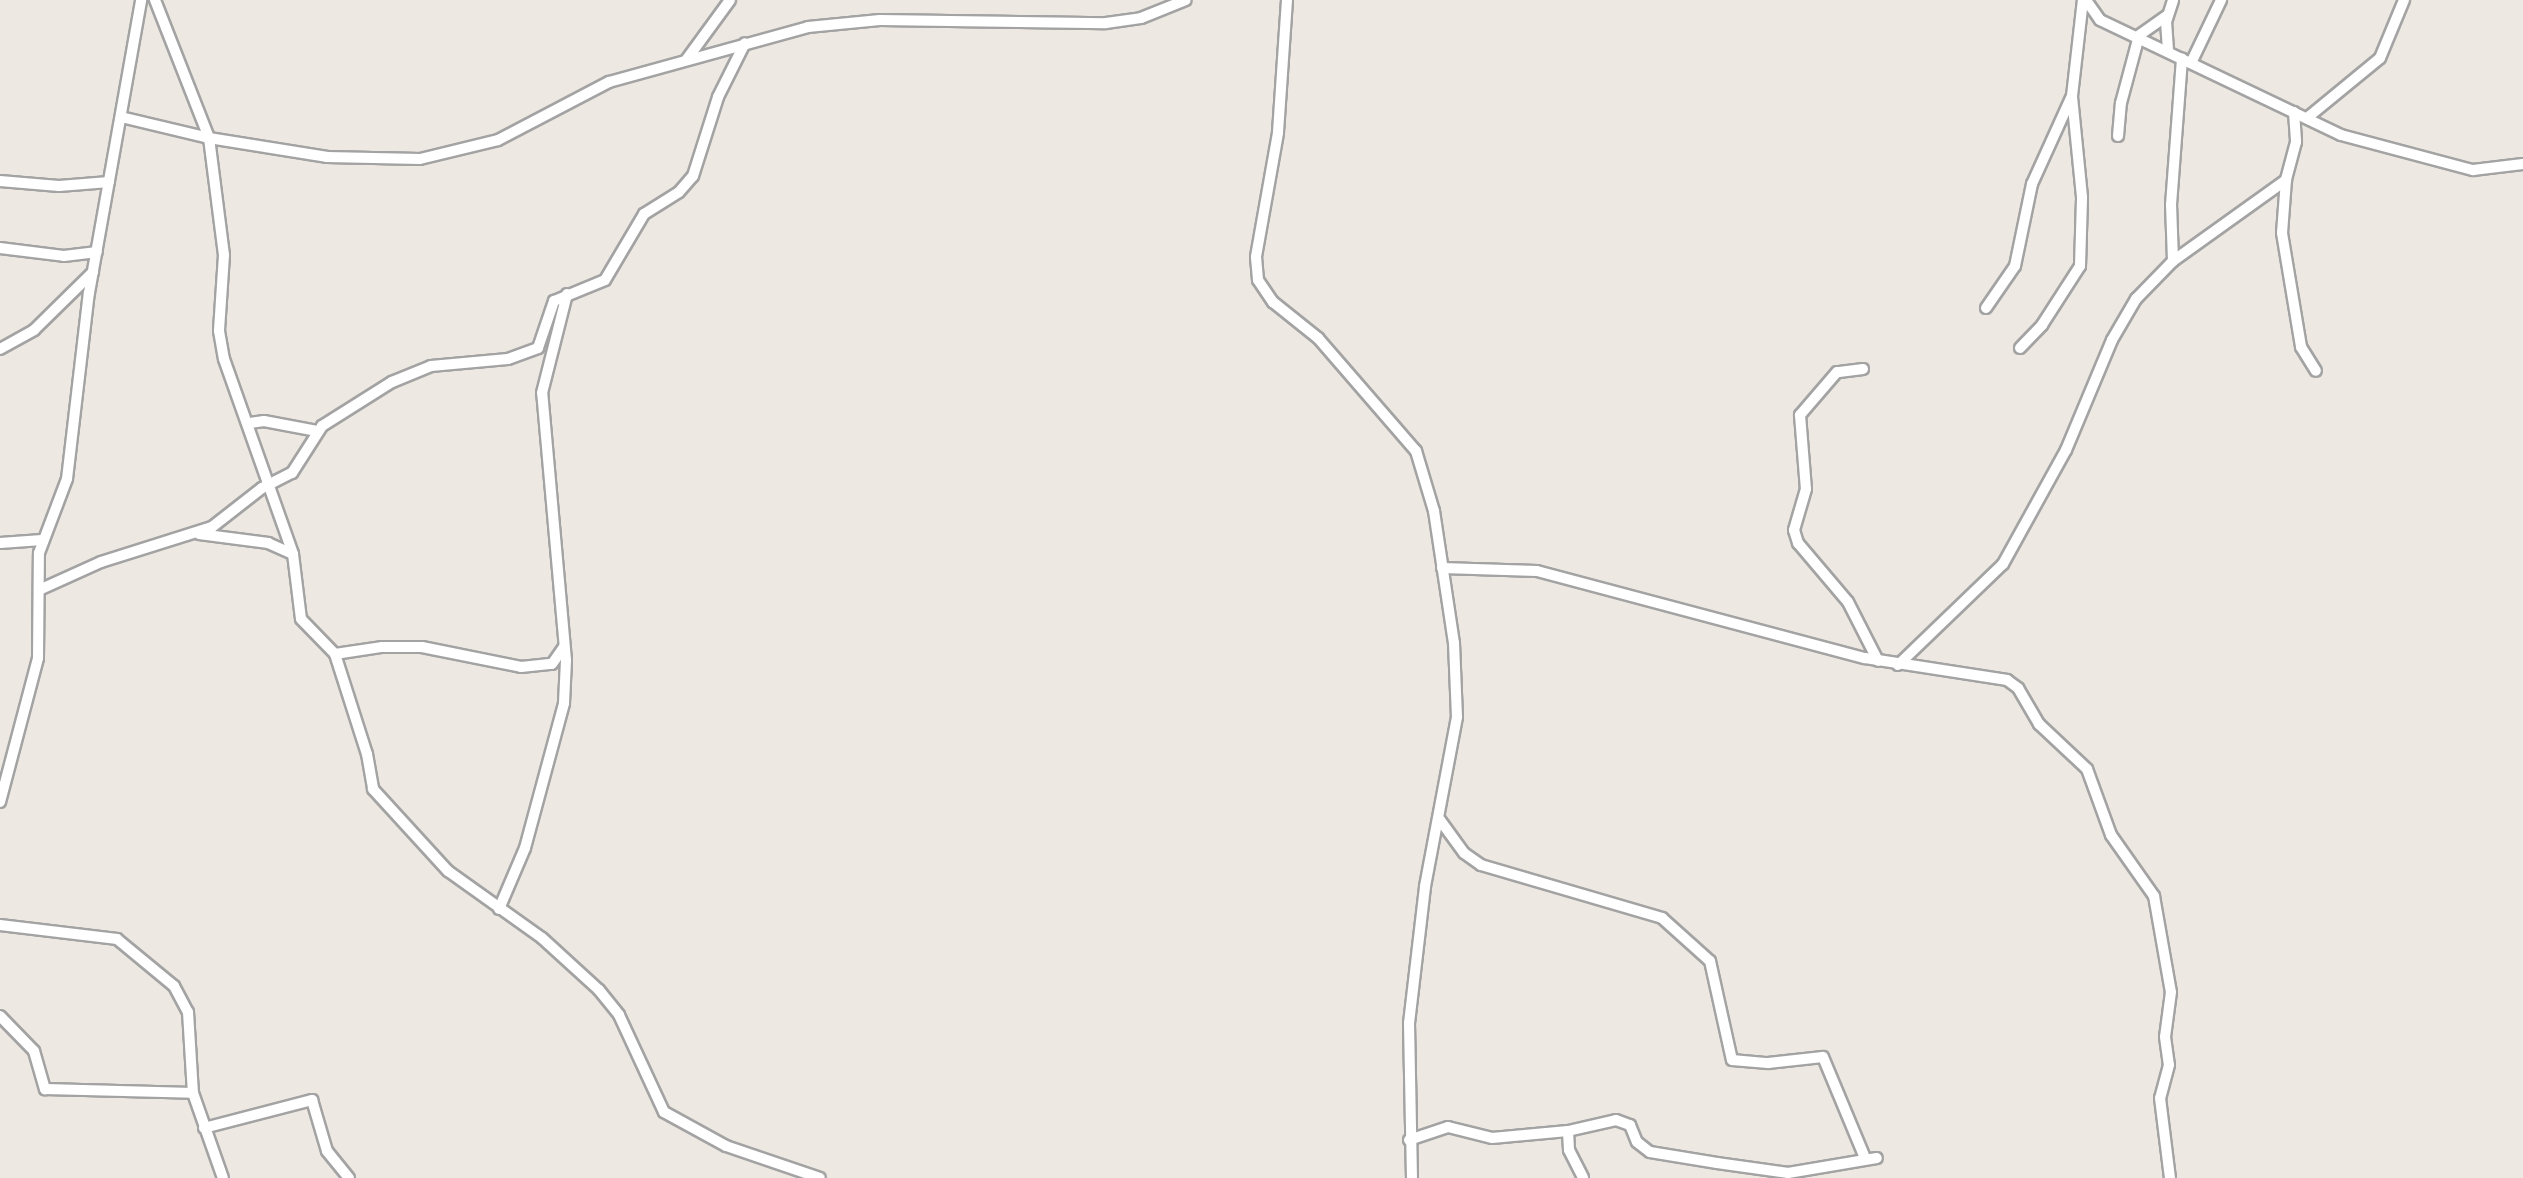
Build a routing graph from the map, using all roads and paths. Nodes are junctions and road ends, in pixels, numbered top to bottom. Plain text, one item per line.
1 (141, 0) edge
2 (155, 0) edge
3 (730, 0) edge
4 (1186, 0) edge
5 (1287, 0) edge
6 (2084, 0) edge
7 (2173, 0) edge
8 (2221, 0) edge
9 (2404, 0) edge
10 (2167, 16) junction
11 (2139, 36) junction
12 (745, 43) junction
13 (2168, 50) junction
14 (687, 60) junction
15 (2187, 60) junction
16 (2072, 96) junction
17 (2294, 112) junction
18 (121, 117) junction
19 (2308, 119) junction
20 (2118, 136) dead end
21 (209, 138) junction
22 (2296, 142) junction
23 (2523, 164) edge
24 (2286, 180) junction
25 (0, 181) edge
26 (109, 182) junction
27 (0, 248) edge
28 (97, 252) junction
29 (2173, 261) junction
30 (93, 272) junction
31 (567, 294) junction
32 (1986, 308) dead end
33 (2020, 348) dead end
34 (0, 349) edge
35 (1863, 369) dead end
36 (2316, 371) dead end
37 (250, 423) junction
38 (317, 431) junction
39 (270, 484) junction
40 (199, 534) junction
41 (42, 540) junction
42 (0, 543) edge
43 (293, 554) junction
44 (1442, 568) junction
45 (40, 590) junction
46 (564, 647) junction
47 (335, 654) junction
48 (1878, 661) junction
49 (1898, 665) junction
50 (0, 802) edge
51 (1440, 820) junction
52 (499, 909) junction
53 (0, 925) edge
54 (0, 1016) edge
55 (193, 1093) junction
56 (204, 1128) junction
57 (1568, 1130) junction
58 (1409, 1140) junction
59 (223, 1178) edge
60 (349, 1178) edge
61 (820, 1178) edge
62 (1412, 1178) edge
63 (1583, 1178) edge
64 (2170, 1178) edge

1 - 18 street
2 - 21 street
3 - 14 street
4 - 12 street
5 - 44 street
6 - 11 street
6 - 16 street
7 - 10 street
8 - 15 street
9 - 19 street
10 - 11 street
10 - 13 street
11 - 13 street
11 - 20 street
12 - 14 street
12 - 31 street
13 - 15 street
14 - 21 street
15 - 17 street
15 - 29 street
16 - 32 street
16 - 33 street
17 - 19 street
17 - 22 street
18 - 21 street
18 - 26 street
19 - 22 street
19 - 23 street
21 - 37 street
22 - 24 street
24 - 29 street
24 - 36 street
25 - 26 street
26 - 28 street
27 - 28 street
28 - 30 street
29 - 49 street
30 - 34 street
30 - 41 street
31 - 38 street
31 - 46 street
35 - 48 street
37 - 38 street
37 - 39 street
38 - 39 street
39 - 40 street
39 - 43 street
40 - 43 street
40 - 45 street
41 - 42 street
41 - 45 street
43 - 47 street
44 - 48 street
44 - 51 street
45 - 50 street
46 - 47 street
46 - 52 street
47 - 52 street
48 - 49 street
49 - 64 street
51 - 57 street
51 - 58 street
52 - 61 street
53 - 55 street
54 - 55 street
55 - 56 street
56 - 59 street
56 - 60 street
57 - 58 street
57 - 63 street
58 - 62 street

